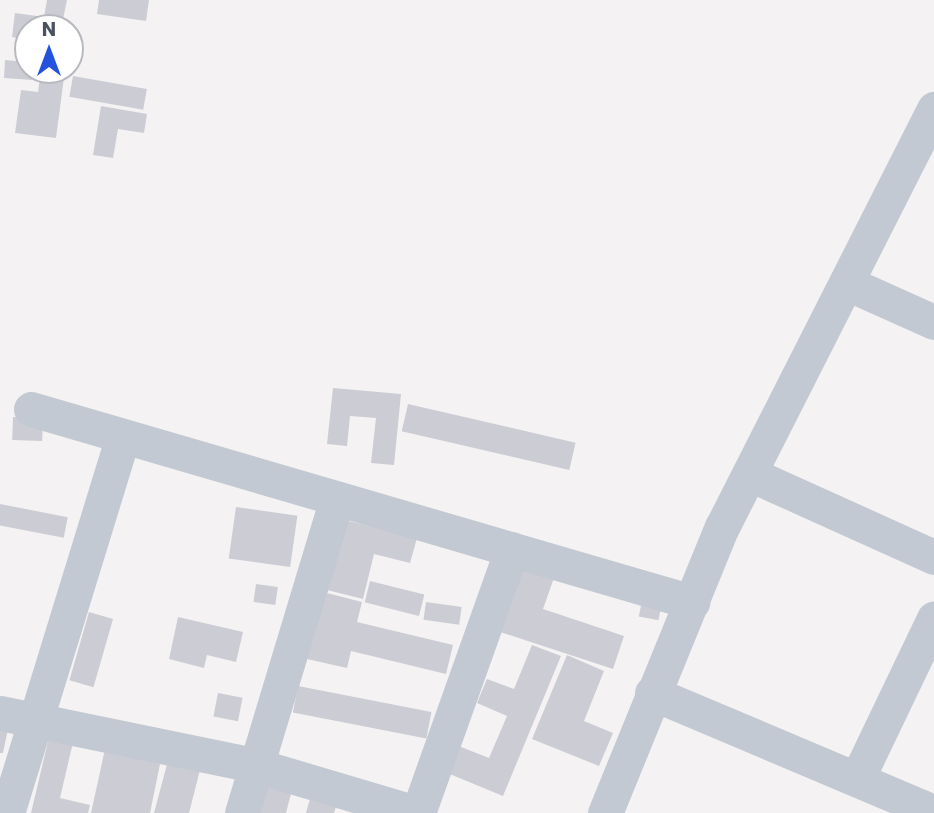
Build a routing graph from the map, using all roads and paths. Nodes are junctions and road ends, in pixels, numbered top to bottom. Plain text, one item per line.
1 (933, 112) edge
2 (849, 284) junction
3 (934, 322) edge
4 (31, 409) dead end
5 (123, 436) junction
6 (750, 474) junction
7 (337, 499) junction
8 (512, 549) junction
9 (934, 558) edge
10 (692, 602) junction
11 (934, 618) edge
12 (652, 693) junction
13 (0, 713) edge
14 (35, 720) junction
15 (258, 766) junction
16 (857, 779) junction
17 (934, 812) edge
18 (7, 813) edge
19 (242, 813) edge
20 (417, 813) edge
21 (606, 813) edge

1 - 2 street
2 - 3 street
2 - 6 street
4 - 5 street
5 - 7 street
5 - 14 street
6 - 9 street
6 - 10 street
7 - 8 street
7 - 15 street
8 - 10 street
8 - 20 street
10 - 12 street
11 - 16 street
12 - 16 street
12 - 21 street
13 - 14 street
14 - 15 street
14 - 18 street
15 - 19 street
15 - 20 street
16 - 17 street

